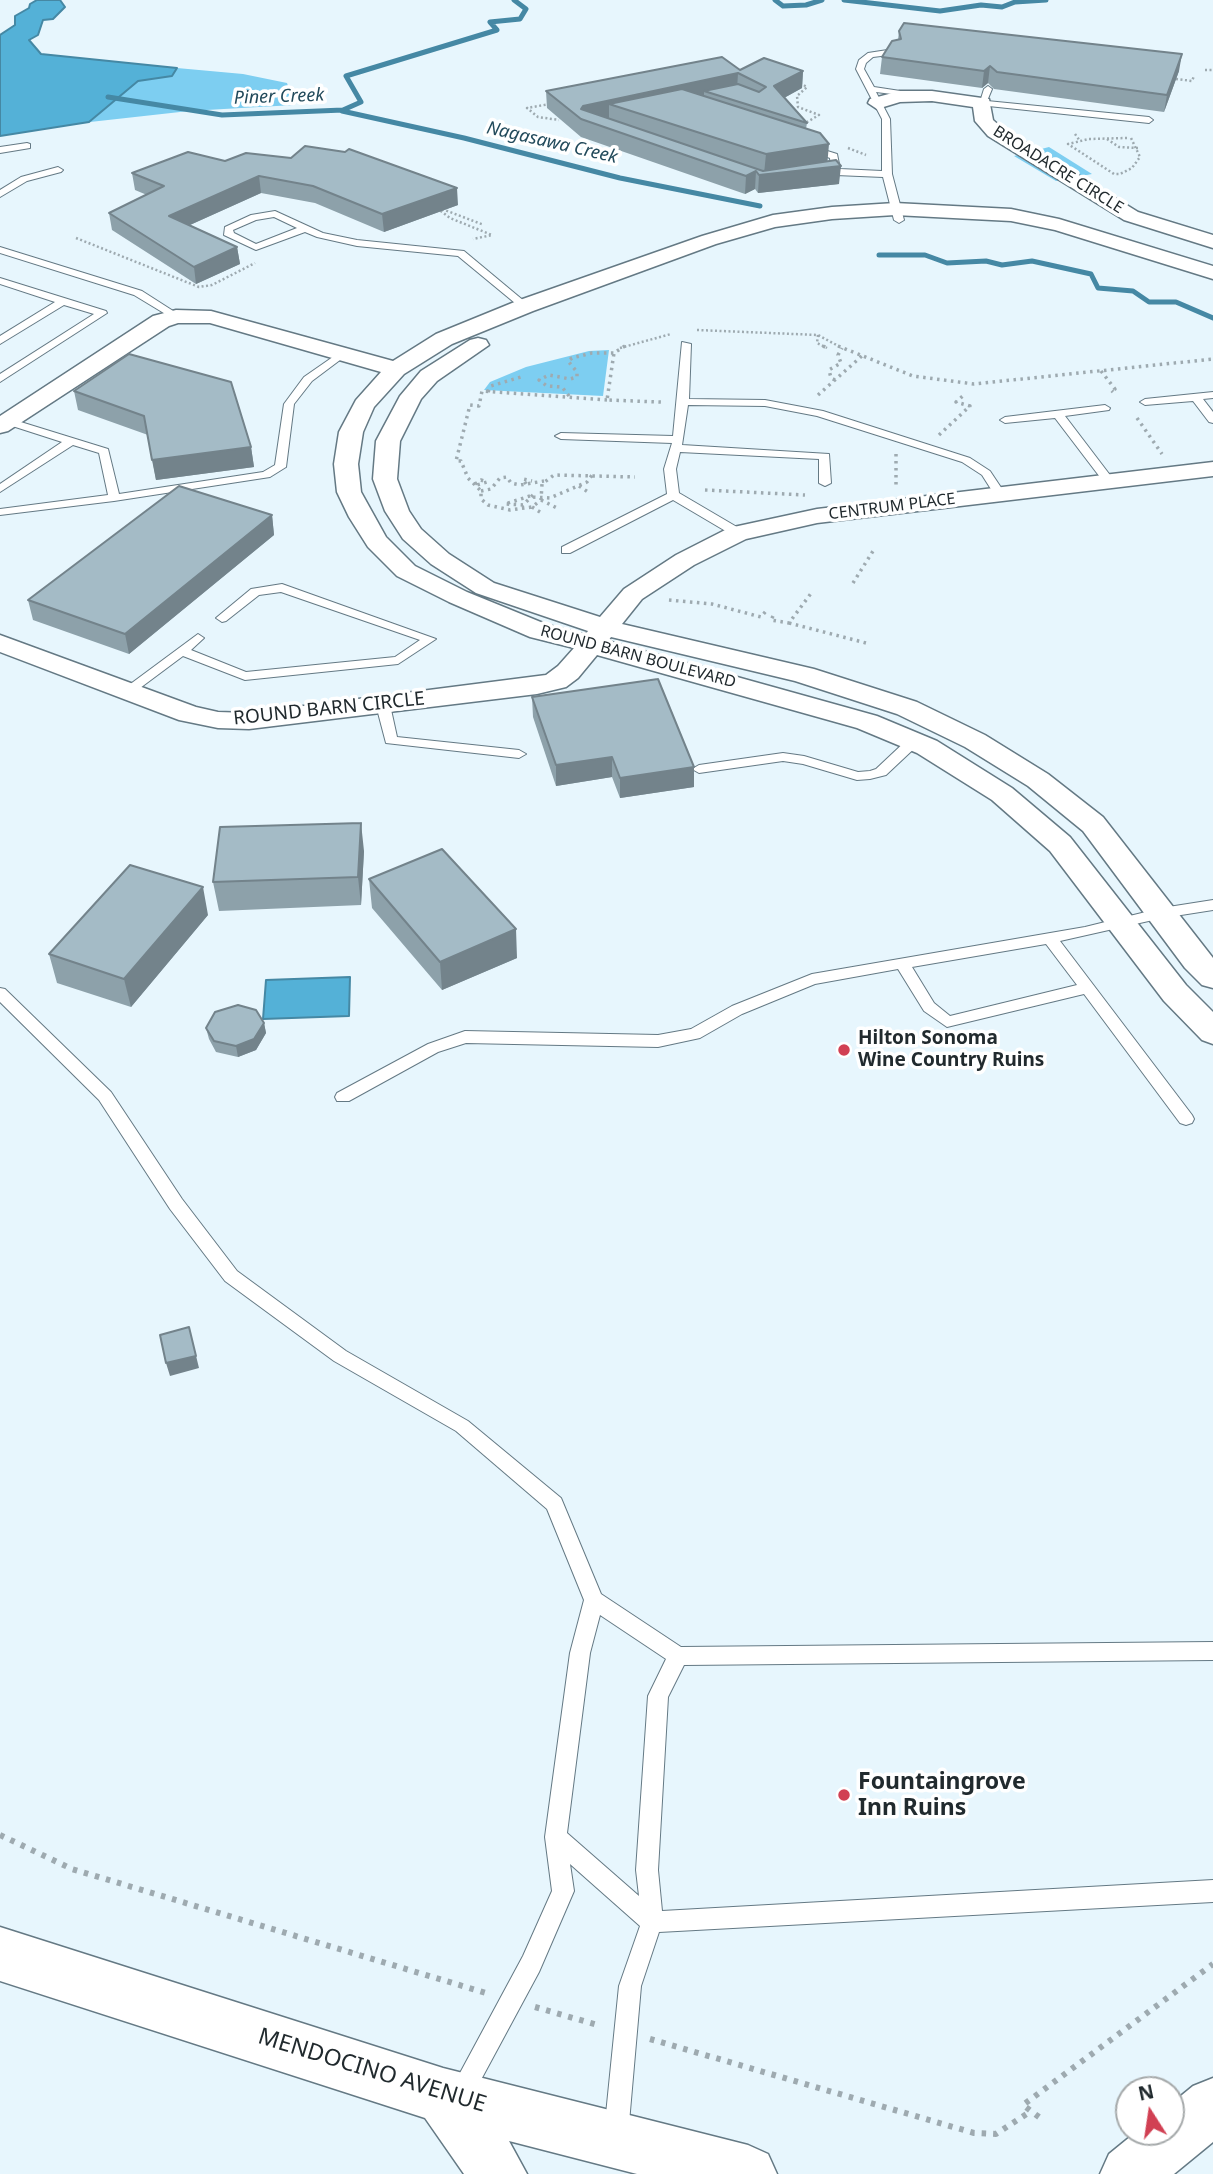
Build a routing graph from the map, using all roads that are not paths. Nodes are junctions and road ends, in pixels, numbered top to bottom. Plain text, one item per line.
1 (894, 52) edge
2 (873, 96) junction
3 (985, 96) junction
4 (1149, 120) edge
5 (800, 145) edge
6 (26, 146) dead end
7 (0, 150) edge
8 (58, 170) dead end
9 (836, 172) junction
10 (887, 174) junction
11 (812, 176) edge
12 (0, 194) edge
13 (897, 214) junction
14 (303, 229) junction
15 (1213, 242) edge
16 (0, 250) edge
17 (1213, 273) edge
18 (0, 281) edge
19 (1213, 288) edge
20 (63, 300) junction
21 (525, 306) junction
22 (176, 316) junction
23 (0, 341) edge
24 (686, 344) dead end
25 (341, 355) junction
26 (396, 369) junction
27 (0, 379) edge
28 (1213, 395) edge
29 (1196, 397) junction
30 (682, 402) junction
31 (1144, 402) dead end
32 (1105, 408) dead end
33 (1058, 414) junction
34 (1005, 420) dead end
35 (1213, 420) edge
36 (4, 424) edge
37 (561, 436) dead end
38 (71, 441) junction
39 (677, 444) junction
40 (1213, 469) edge
41 (825, 483) dead end
42 (1110, 483) junction
43 (0, 489) edge
44 (673, 495) junction
45 (1000, 495) junction
46 (114, 498) junction
47 (0, 512) edge
48 (738, 533) junction
49 (566, 550) dead end
50 (222, 618) dead end
51 (596, 636) junction
52 (198, 638) dead end
53 (0, 643) edge
54 (182, 651) junction
55 (127, 691) junction
56 (383, 705) junction
57 (914, 741) junction
58 (519, 754) dead end
59 (699, 769) dead end
60 (1213, 905) edge
61 (1162, 913) junction
62 (1121, 923) junction
63 (1050, 937) junction
64 (901, 962) junction
65 (1213, 977) edge
66 (1088, 988) junction
67 (0, 993) edge
68 (1213, 1032) edge
69 (343, 1097) dead end
70 (1186, 1119) dead end
71 (594, 1600) junction
72 (1213, 1651) edge
73 (678, 1656) junction
74 (556, 1837) junction
75 (1213, 1891) edge
76 (652, 1922) junction
77 (0, 1954) edge
78 (451, 2098) junction
79 (1213, 2106) edge
80 (616, 2140) junction
81 (498, 2174) edge
82 (748, 2174) edge
83 (1129, 2174) edge

1 - 2 lane
2 - 3 street, BROADACRE CIRCLE
2 - 10 lane
3 - 4 lane
3 - 15 street, BROADACRE CIRCLE
5 - 9 lane
6 - 7 lane
8 - 12 lane
9 - 10 lane
9 - 11 lane
10 - 13 lane
13 - 17 street, ROUND BARN BOULEVARD
13 - 19 street, ROUND BARN BOULEVARD
13 - 21 street, ROUND BARN BOULEVARD
13 - 51 street, ROUND BARN BOULEVARD
14 - 14 lane
14 - 21 lane
16 - 22 lane
18 - 20 lane
20 - 23 lane
20 - 27 lane
21 - 26 street, ROUND BARN BOULEVARD
22 - 25 street
22 - 36 street
24 - 30 lane
25 - 26 street
25 - 46 lane
26 - 51 street, ROUND BARN BOULEVARD
28 - 29 lane
29 - 31 lane
29 - 35 lane
30 - 39 lane
30 - 45 lane
32 - 33 lane
33 - 34 lane
33 - 42 lane
36 - 38 lane
37 - 39 lane
38 - 43 lane
38 - 46 lane
39 - 41 lane
39 - 44 lane
40 - 42 street, CENTRUM PLACE
42 - 45 street, CENTRUM PLACE
44 - 48 lane
44 - 49 lane
45 - 48 street, CENTRUM PLACE
46 - 47 lane
48 - 51 street, CENTRUM PLACE
50 - 54 lane
51 - 56 street, ROUND BARN CIRCLE
51 - 57 street, ROUND BARN BOULEVARD
51 - 61 street, ROUND BARN BOULEVARD
52 - 54 lane
53 - 55 street, ROUND BARN CIRCLE
54 - 55 lane
55 - 56 street, ROUND BARN CIRCLE
56 - 58 lane
57 - 59 lane
57 - 62 street, ROUND BARN BOULEVARD
60 - 61 lane
61 - 62 lane
61 - 65 street, ROUND BARN BOULEVARD
62 - 63 lane
62 - 68 street, ROUND BARN BOULEVARD
63 - 64 lane
63 - 66 lane
64 - 66 lane
64 - 69 lane
66 - 70 lane
67 - 71 lane
71 - 73 lane
71 - 74 lane
72 - 73 lane
73 - 76 lane
74 - 76 lane
74 - 78 lane
75 - 76 lane
76 - 80 lane
77 - 78 main road, MENDOCINO AVENUE
78 - 80 main road, MENDOCINO AVENUE
78 - 81 main road
79 - 83 main road
80 - 82 main road, MENDOCINO AVENUE

